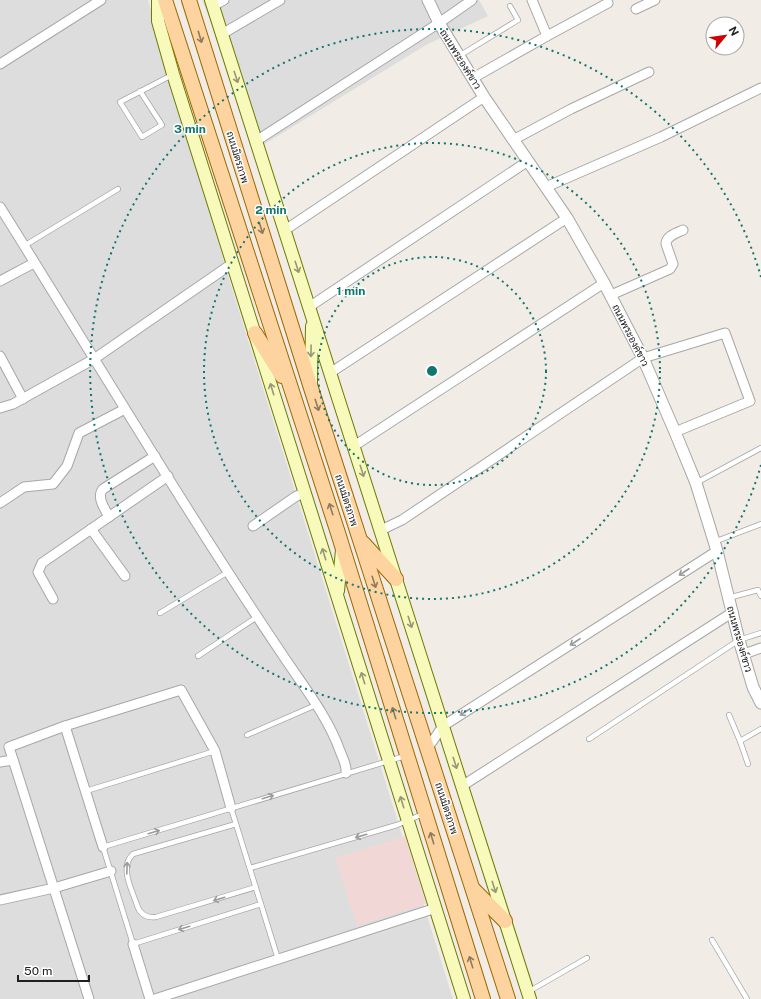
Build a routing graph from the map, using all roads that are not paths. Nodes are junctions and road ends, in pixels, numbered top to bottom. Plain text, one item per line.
1 (100, 0) edge
2 (158, 0) edge
3 (165, 0) edge
4 (189, 0) edge
5 (280, 0) edge
6 (428, 0) edge
7 (472, 0) edge
8 (532, 0) edge
9 (655, 0) edge
10 (216, 2) edge
11 (608, 3) dead end
12 (510, 6) dead end
13 (636, 9) dead end
14 (439, 23) junction
15 (222, 34) junction
16 (547, 36) junction
17 (459, 56) junction
18 (0, 64) edge
19 (649, 72) dead end
20 (173, 74) junction
21 (473, 78) junction
22 (761, 88) edge
23 (140, 91) junction
24 (484, 96) junction
25 (514, 140) junction
26 (256, 141) junction
27 (528, 160) junction
28 (546, 187) junction
29 (118, 188) dead end
30 (1, 211) edge
31 (567, 218) junction
32 (285, 230) junction
33 (683, 230) dead end
34 (24, 246) junction
35 (34, 263) junction
36 (233, 263) junction
37 (0, 281) edge
38 (604, 283) junction
39 (611, 295) junction
40 (311, 311) junction
41 (255, 333) junction
42 (0, 356) edge
43 (643, 358) junction
44 (94, 359) junction
45 (330, 373) junction
46 (311, 388) junction
47 (293, 393) junction
48 (22, 399) junction
49 (0, 408) edge
50 (125, 409) junction
51 (675, 432) junction
52 (354, 446) junction
53 (761, 448) edge
54 (155, 456) junction
55 (168, 476) junction
56 (696, 483) junction
57 (305, 492) junction
58 (0, 503) edge
59 (109, 517) junction
60 (761, 524) edge
61 (253, 526) dead end
62 (91, 529) junction
63 (381, 530) junction
64 (358, 534) junction
65 (340, 539) junction
66 (716, 546) junction
67 (228, 572) junction
68 (125, 576) dead end
69 (396, 579) junction
70 (761, 596) edge
71 (338, 597) junction
72 (728, 598) junction
73 (53, 599) dead end
74 (733, 612) junction
75 (160, 613) dead end
76 (257, 617) junction
77 (761, 633) edge
78 (739, 640) junction
79 (761, 648) edge
80 (744, 654) junction
81 (198, 656) dead end
82 (761, 703) edge
83 (316, 705) junction
84 (729, 715) dead end
85 (65, 726) junction
86 (443, 726) junction
87 (761, 729) edge
88 (247, 735) dead end
89 (590, 739) dead end
90 (740, 741) junction
91 (427, 749) junction
92 (214, 751) junction
93 (407, 755) junction
94 (13, 760) junction
95 (389, 760) junction
96 (0, 762) edge
97 (748, 764) dead end
98 (346, 773) junction
99 (462, 786) junction
100 (86, 791) junction
101 (446, 807) junction
102 (231, 808) junction
103 (424, 814) junction
104 (408, 822) junction
105 (236, 824) junction
106 (103, 847) junction
107 (250, 868) junction
108 (110, 871) junction
109 (256, 887) junction
110 (54, 888) junction
111 (473, 889) junction
112 (0, 900) edge
113 (261, 904) junction
114 (436, 908) junction
115 (505, 921) junction
116 (712, 940) dead end
117 (133, 944) junction
118 (587, 958) dead end
119 (278, 959) junction
120 (529, 996) edge
121 (89, 999) edge
122 (150, 999) edge
123 (155, 999) edge
124 (464, 999) edge
125 (483, 999) edge
126 (508, 999) edge
127 (747, 999) edge

1 - 18 street
2 - 20 main road
3 - 47 main road, ถนนมิตรภาพ
4 -> 46 main road, ถนนมิตรภาพ
5 - 15 street
6 - 14 street, ถนนพระองค์ขาว
7 - 14 street
8 - 16 street
9 - 13 street
10 - 15 main road
11 - 16 street
12 - 17 lane
14 - 17 street, ถนนพระองค์ขาว
14 - 26 street
15 -> 26 main road
16 - 21 street
17 - 21 street, ถนนพระองค์ขาว
19 - 25 street
20 - 23 lane
20 - 36 main road
21 - 24 street, ถนนพระองค์ขาว
22 - 28 street
23 - 23 lane
24 - 25 street, ถนนพระองค์ขาว
24 - 32 street
25 - 27 street, ถนนพระองค์ขาว
26 - 32 main road
27 - 28 street, ถนนพระองค์ขาว
27 - 40 street
28 - 31 street, ถนนพระองค์ขาว
29 - 34 lane
30 - 34 street
31 - 38 street, ถนนพระองค์ขาว
31 - 45 street
32 -> 40 main road
33 - 39 street
34 - 35 street
35 - 37 street
35 - 44 street
36 - 41 main road
36 - 44 street
38 - 39 street, ถนนพระองค์ขาว
38 - 52 street
39 - 43 street, ถนนพระองค์ขาว
40 - 45 main road
40 -> 46 main road
41 - 47 main road
57 -> 41 main road
42 - 48 street
43 - 51 street, ถนนพระองค์ขาว
43 - 51 street
43 - 63 street
44 - 48 street
44 - 50 street
45 - 52 main road
46 -> 64 main road, ถนนมิตรภาพ
65 -> 47 main road, ถนนมิตรภาพ
48 - 49 street
50 - 54 street
50 - 58 street
51 - 56 street, ถนนพระองค์ขาว
52 -> 63 main road
53 - 56 lane
54 - 55 street
54 - 59 street
55 - 59 street
55 - 67 street
56 - 66 street, ถนนพระองค์ขาว
57 - 61 street
71 -> 57 main road
59 - 62 street
60 - 66 lane
62 - 68 street
62 - 73 street
63 - 69 main road
64 - 65 main road
64 - 69 main road
64 -> 91 main road, ถนนมิตรภาพ
65 - 71 main road
93 -> 65 main road, ถนนมิตรภาพ
66 - 72 street, ถนนพระองค์ขาว
66 -> 86 street
67 - 75 lane
67 - 76 street
69 -> 86 main road
70 - 72 lane
95 -> 71 main road
72 - 74 street, ถนนพระองค์ขาว
74 - 78 street, ถนนพระองค์ขาว
74 - 99 street
76 - 81 lane
76 - 83 street
77 - 78 lane
78 - 80 street, ถนนพระองค์ขาว
78 - 89 lane
79 - 80 street
80 - 82 street, ถนนพระองค์ขาว
83 - 88 lane
83 - 98 street
84 - 90 lane
85 - 92 street
85 - 94 street
85 - 100 street
86 - 91 street
86 -> 99 main road
87 - 90 lane
90 - 97 lane
91 - 93 main road
91 - 101 main road, ถนนมิตรภาพ
92 - 100 lane
92 - 102 street
93 - 95 lane
93 - 103 main road, ถนนมิตรภาพ
94 - 96 street
94 - 110 street
95 - 98 lane
104 -> 95 main road
102 -> 98 lane
99 -> 115 main road
100 - 106 street
101 - 103 main road
101 - 111 main road, ถนนมิตรภาพ
102 - 105 lane
106 -> 102 lane
103 - 104 lane
125 -> 103 main road, ถนนมิตรภาพ
104 -> 107 lane
104 - 114 main road
105 - 107 lane
109 -> 105 lane
106 - 108 lane
107 - 109 lane
108 - 110 street
108 - 117 lane
109 - 113 lane
110 - 112 street
110 - 121 street
111 - 115 main road
111 - 126 main road, ถนนมิตรภาพ
113 -> 117 lane
113 - 119 lane
114 - 119 street
114 - 124 main road
115 - 120 main road
116 - 127 lane
117 - 122 street
118 - 120 lane
119 - 123 street

